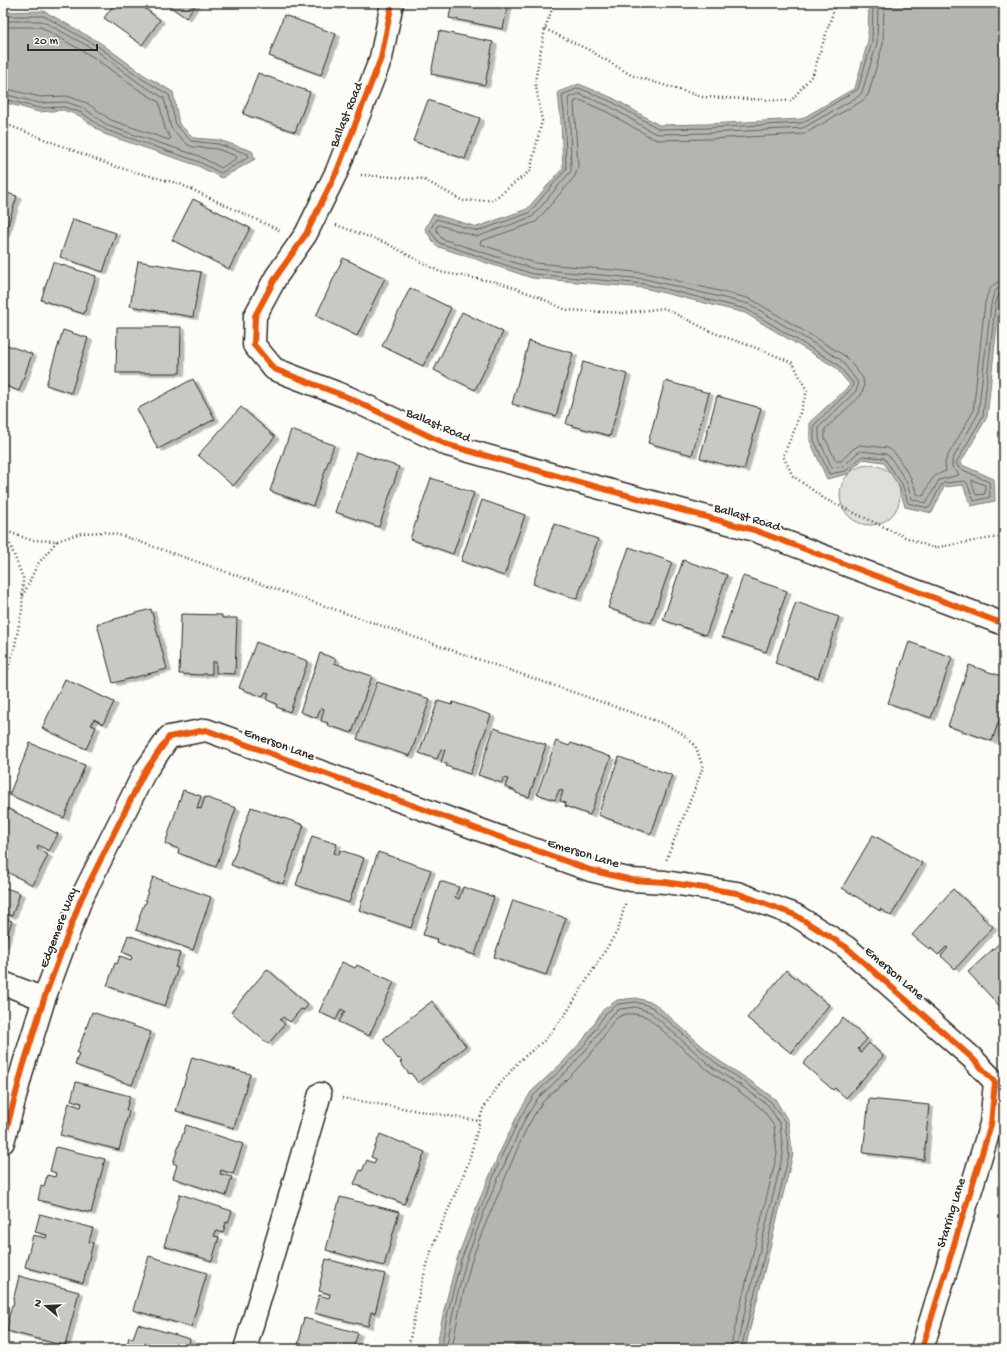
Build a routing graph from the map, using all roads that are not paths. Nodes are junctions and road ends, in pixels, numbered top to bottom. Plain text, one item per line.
1 (392, 3) edge
2 (1004, 624) edge
3 (169, 737) joint
4 (3, 983) edge
5 (44, 999) junction
6 (995, 1082) joint
7 (320, 1094) road end
8 (3, 1142) edge
9 (245, 1349) edge
10 (922, 1349) edge

1 - 2 street, Ballast Road
3 - 5 street, Edgemere Way
3 - 6 street, Emerson Lane
4 - 5 street
5 - 8 street, Edgemere Way
6 - 10 street, Starring Lane
7 - 9 street

